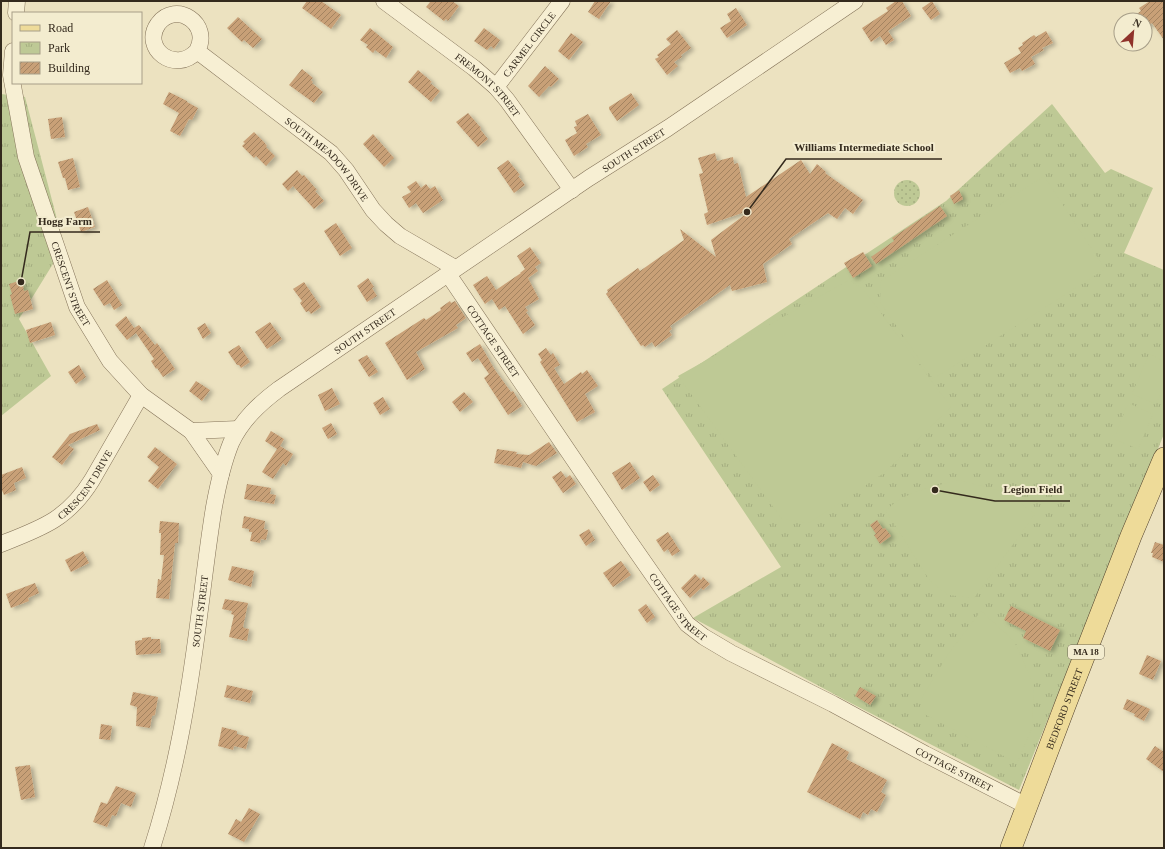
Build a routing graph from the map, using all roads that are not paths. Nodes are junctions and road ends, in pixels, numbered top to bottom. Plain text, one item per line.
1 (17, 1) edge
2 (384, 1) edge
3 (562, 1) edge
4 (855, 1) edge
5 (16, 12) edge
6 (197, 51) dead end
7 (12, 63) edge
8 (12, 80) edge
9 (13, 84) edge
10 (496, 87) junction
11 (572, 190) junction
12 (452, 271) junction
13 (141, 395) junction
14 (238, 429) junction
15 (191, 431) junction
16 (1164, 458) edge
17 (221, 474) junction
18 (1, 544) edge
19 (1027, 806) junction
20 (152, 848) edge
21 (1011, 848) edge

1 - 5 street
2 - 10 street, FREMONT STREET
3 - 10 street, CARMEL CIRCLE
4 - 11 street, SOUTH STREET
6 - 12 street, SOUTH MEADOW DRIVE
7 - 8 street, CRESCENT STREET
9 - 13 street, CRESCENT STREET
10 - 11 street, FREMONT STREET
11 - 12 street, SOUTH STREET
12 - 14 street, SOUTH STREET
12 - 19 street, COTTAGE STREET
13 - 15 street, CRESCENT STREET
13 - 18 street, CRESCENT DRIVE
14 - 15 street
14 - 17 street, SOUTH STREET
15 - 17 street, CRESCENT STREET
16 - 19 main road, BEDFORD STREET / MA 18
17 - 20 street, SOUTH STREET
19 - 21 main road, BEDFORD STREET / MA 18

